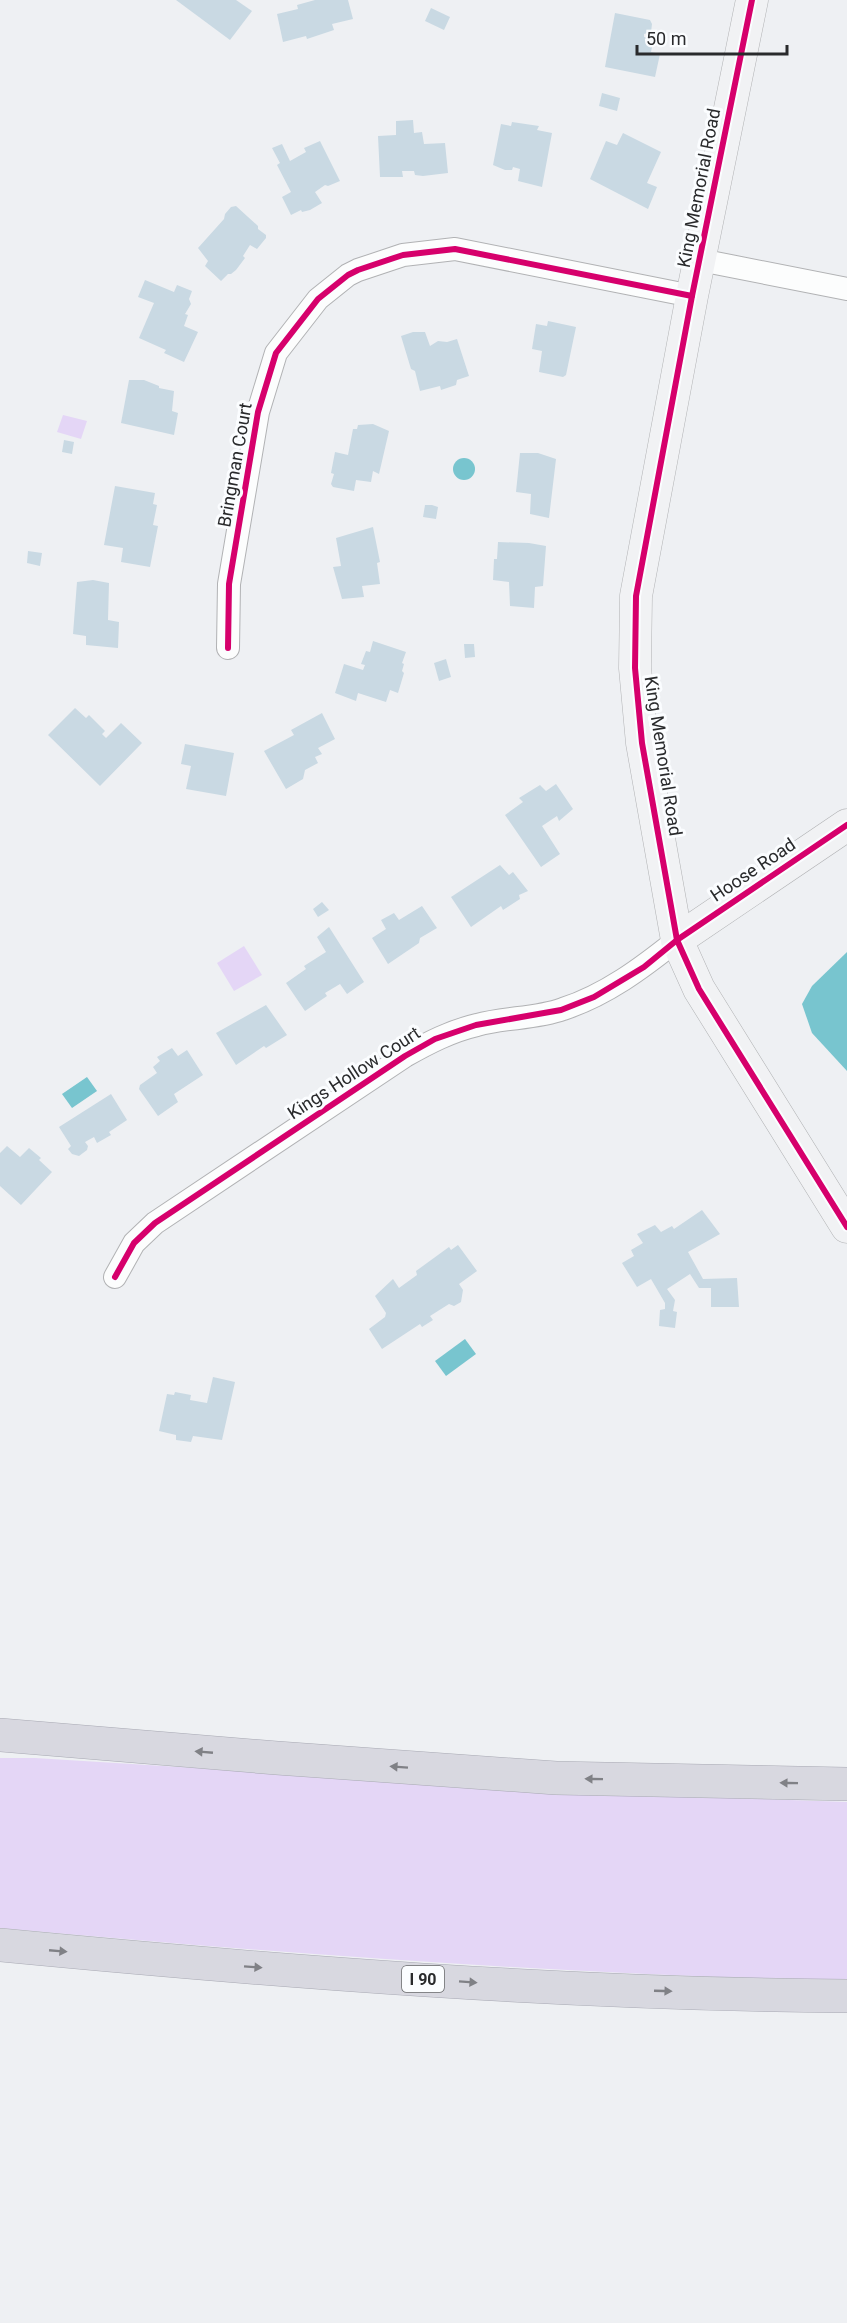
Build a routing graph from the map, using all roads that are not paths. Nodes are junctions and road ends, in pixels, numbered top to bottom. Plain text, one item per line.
1 (752, 0) edge
2 (700, 260) junction
3 (847, 290) edge
4 (692, 296) junction
5 (228, 648) dead end
6 (847, 825) edge
7 (677, 940) junction
8 (847, 1227) edge
9 (116, 1277) dead end
10 (0, 1736) edge
11 (847, 1784) edge
12 (0, 1945) edge
13 (847, 1996) edge

1 - 2 street, King Memorial Road
2 - 3 street
2 - 4 street, King Memorial Road
4 - 5 street, Bringman Court
4 - 7 street, King Memorial Road
6 - 7 street, Hoose Road
7 - 8 street, King Memorial Road
7 - 9 street, Kings Hollow Court
11 -> 10 highway
12 -> 13 highway, I 90

